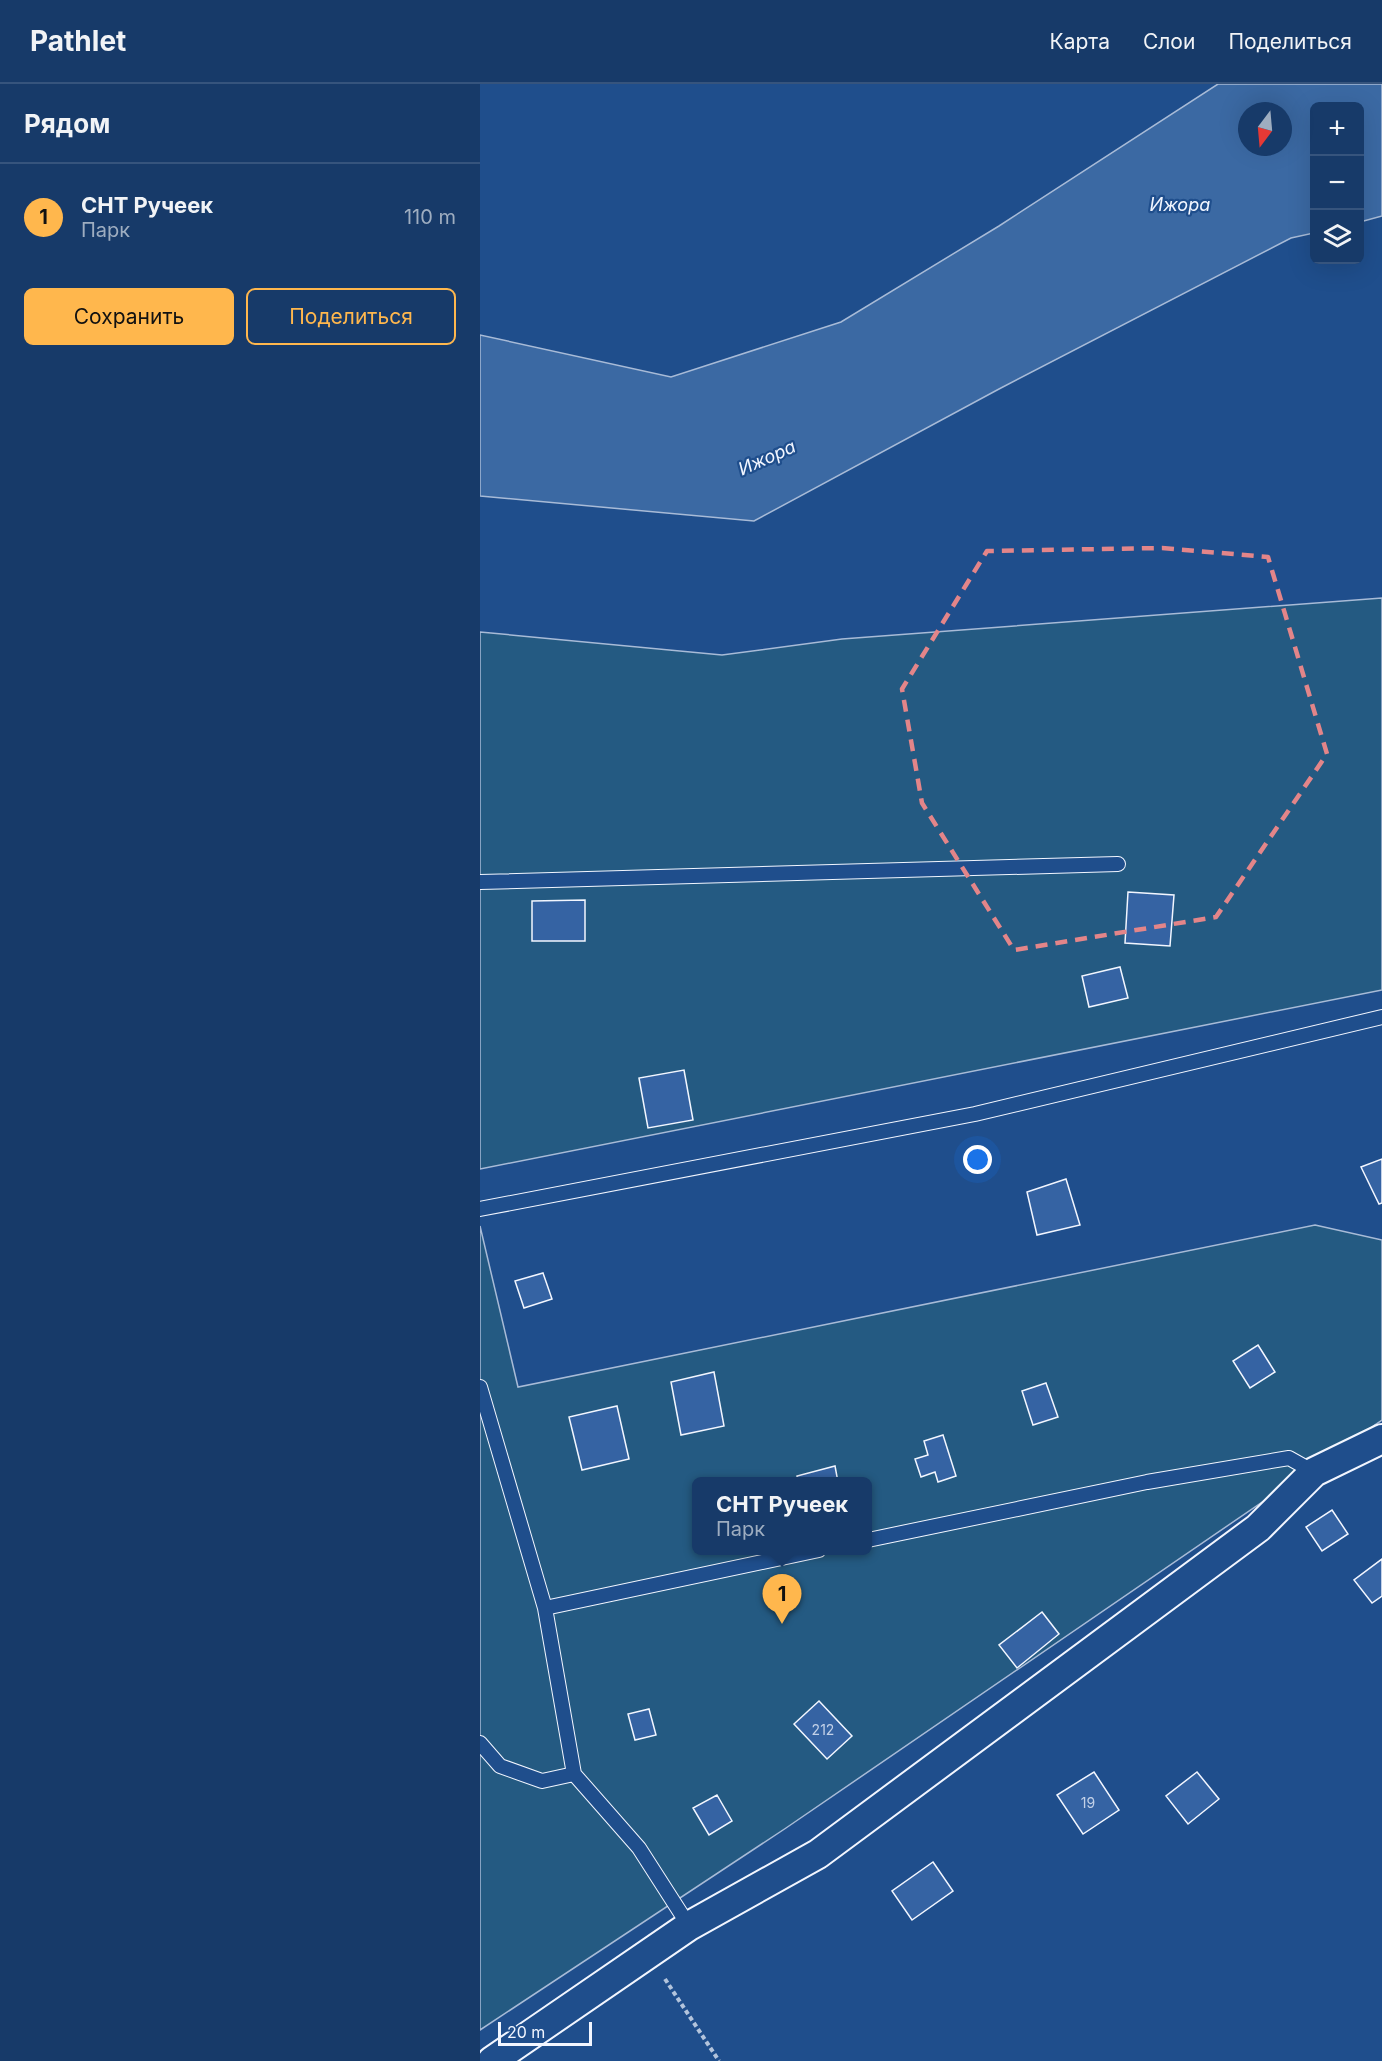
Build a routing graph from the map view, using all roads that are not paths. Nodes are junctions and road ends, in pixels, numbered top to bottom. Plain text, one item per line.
1 (1118, 864) dead end
2 (480, 882) edge
3 (1382, 1017) edge
4 (480, 1209) edge
5 (480, 1387) edge
6 (1382, 1439) edge
7 (1314, 1472) junction
8 (872, 1539) edge
9 (800, 1555) edge
10 (545, 1608) junction
11 (480, 1743) edge
12 (574, 1774) junction
13 (689, 1926) junction
14 (492, 2061) edge

1 - 2 lane
3 - 4 lane
5 - 10 lane
6 - 7 street
7 - 8 lane
7 - 13 street
9 - 10 lane
10 - 12 lane
11 - 12 lane
12 - 13 lane
13 - 14 street

